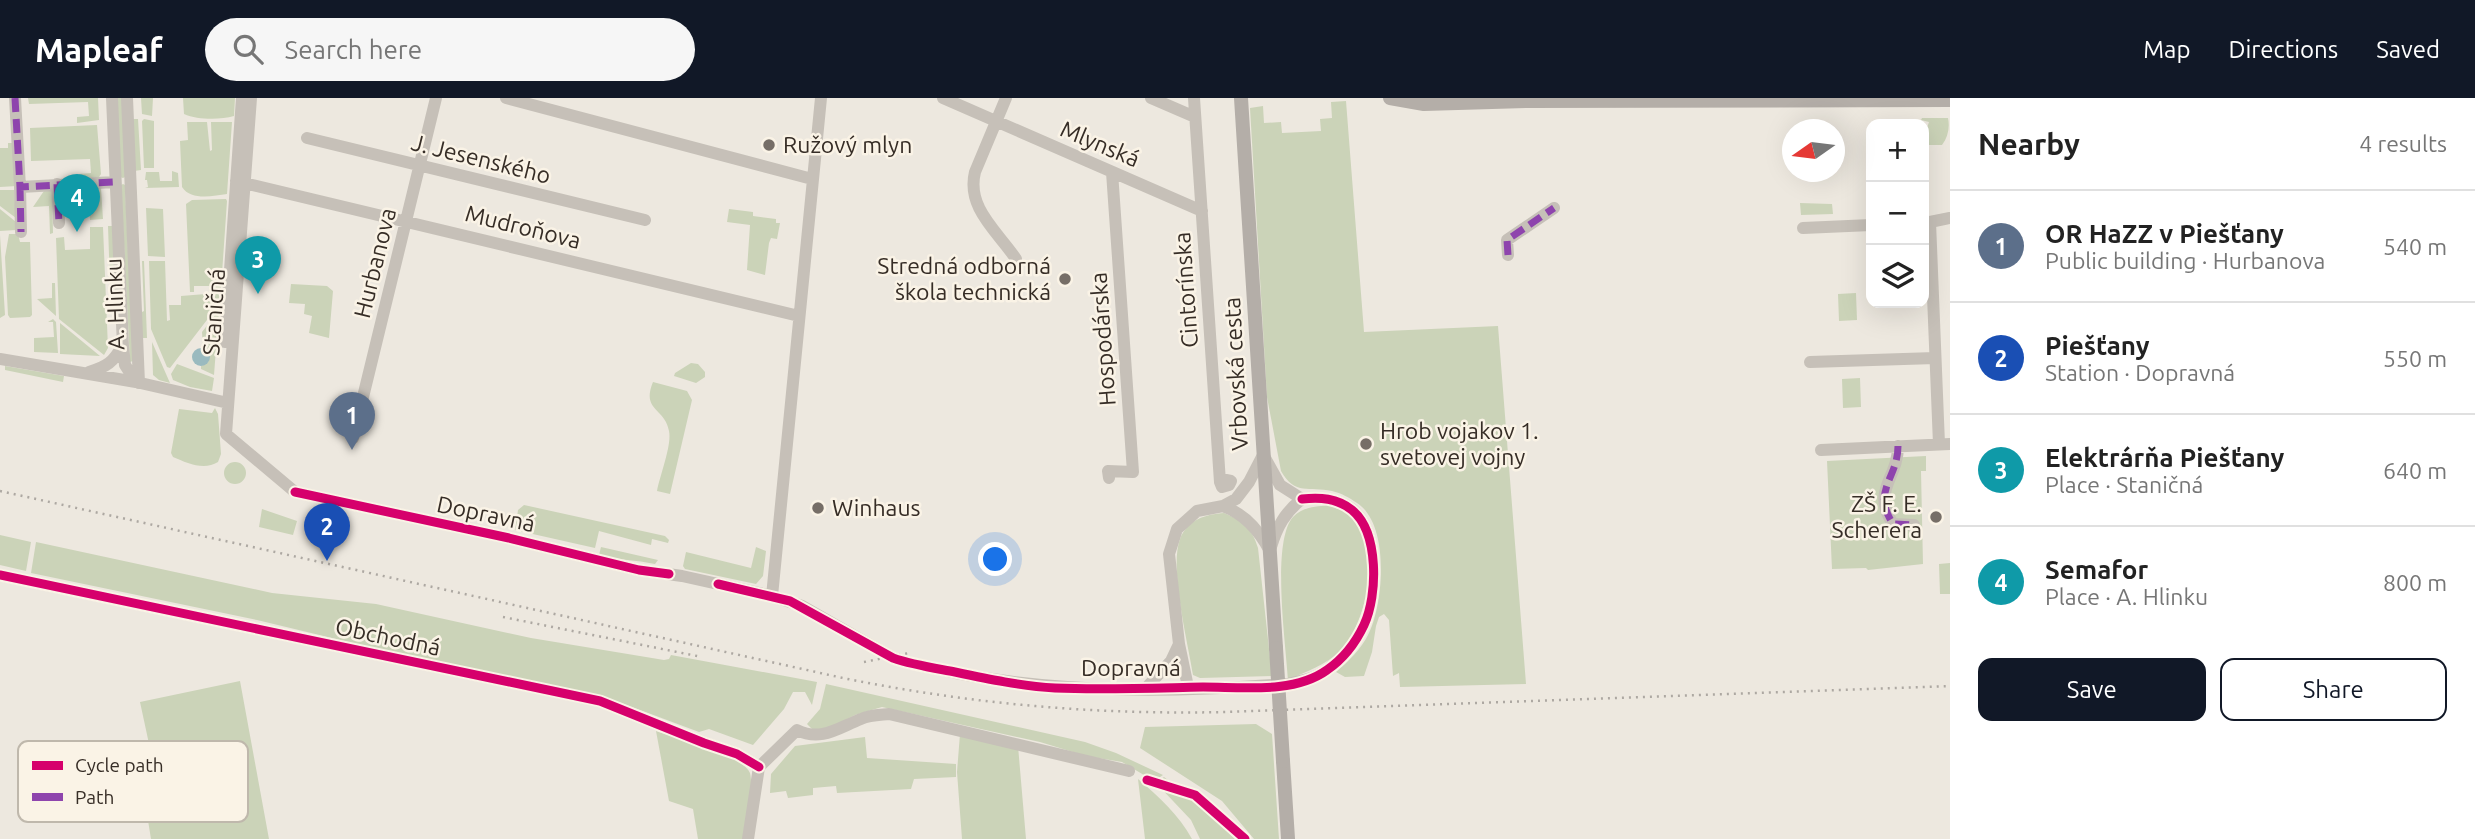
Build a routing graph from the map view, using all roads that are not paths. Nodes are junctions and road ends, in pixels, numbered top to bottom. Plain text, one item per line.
1 (15, 98) edge
2 (112, 98) edge
3 (127, 98) edge
4 (242, 98) edge
5 (251, 98) edge
6 (436, 98) edge
7 (506, 98) edge
8 (821, 98) edge
9 (943, 98) edge
10 (1006, 98) edge
11 (1151, 98) edge
12 (1194, 98) edge
13 (1241, 98) edge
14 (1390, 98) edge
15 (1758, 99) edge
16 (1950, 100) edge
17 (1195, 117) junction
18 (996, 122) junction
19 (307, 138) dead end
20 (421, 165) junction
21 (1112, 172) junction
22 (812, 179) junction
23 (241, 181) junction
24 (115, 182) junction
25 (57, 184) junction
26 (20, 187) junction
27 (1553, 208) dead end
28 (1202, 211) junction
29 (1950, 218) edge
30 (407, 220) junction
31 (645, 220) dead end
32 (1929, 222) edge
33 (59, 223) dead end
34 (1866, 225) edge
35 (1803, 228) dead end
36 (22, 232) dead end
37 (1928, 245) edge
38 (1508, 255) dead end
39 (1016, 258) dead end
40 (799, 316) junction
41 (122, 346) junction
42 (1935, 358) junction
43 (0, 359) edge
44 (1810, 362) dead end
45 (86, 372) junction
46 (138, 383) junction
47 (225, 402) junction
48 (354, 438) dead end
49 (1945, 444) edge
50 (1898, 446) junction
51 (1821, 450) dead end
52 (1264, 454) junction
53 (1109, 478) dead end
54 (1221, 478) dead end
55 (1302, 499) junction
56 (1223, 506) junction
57 (1914, 525) dead end
58 (1270, 551) junction
59 (0, 575) edge
60 (772, 596) junction
61 (1179, 645) junction
62 (1188, 687) junction
63 (1146, 688) junction
64 (759, 766) junction
65 (1129, 772) dead end
66 (748, 839) edge
67 (1288, 839) edge

1 - 26 street
2 - 24 street, A. Hlinku
3 - 46 street, A. Hlinku
4 - 23 street, Staničná
5 - 23 street, Staničná
6 - 20 street, Hurbanova
7 - 22 street
8 - 22 street
9 - 18 street, Mlynská
10 - 18 street
11 - 17 street
12 - 17 street, Cintorínska
13 - 52 main road, Vrbovská cesta
14 - 15 main road
15 - 16 main road
17 - 28 street, Cintorínska
18 - 21 street, Mlynská
18 - 39 street
19 - 20 street, J. Jesenského
20 - 30 street, Hurbanova
20 - 31 street, J. Jesenského
21 - 28 street, Mlynská
21 - 53 street, Hospodárska
22 - 40 street
23 - 30 street, Mudroňova
23 - 47 street, Staničná
24 - 25 street
24 - 41 street, A. Hlinku
25 - 26 street
25 - 33 street
26 - 36 street
27 - 38 street
28 - 54 street, Cintorínska
29 - 32 street
30 - 40 street, Mudroňova
30 - 48 street, Hurbanova
34 - 35 street
37 - 42 street
40 - 60 street
41 - 45 street, A. Hlinku
41 - 46 street, A. Hlinku
42 - 44 street
42 - 49 street
43 - 45 street, A. Hlinku
45 - 46 street, A. Hlinku
46 - 47 street, A. Hlinku
47 - 60 street, Dopravná
49 - 50 street
50 - 51 street
50 - 57 street
52 - 55 street
52 - 56 street
52 - 58 main road, Vrbovská cesta
55 - 58 street
55 - 62 street, Dopravná
56 - 58 street
56 - 61 street, Dopravná
58 - 67 main road, Vrbovská cesta, bridge
59 - 64 street, Obchodná
60 - 63 street, Dopravná
61 - 62 street, Dopravná
61 - 63 street, Dopravná
62 - 63 street, Dopravná
64 - 65 street
64 - 66 street

